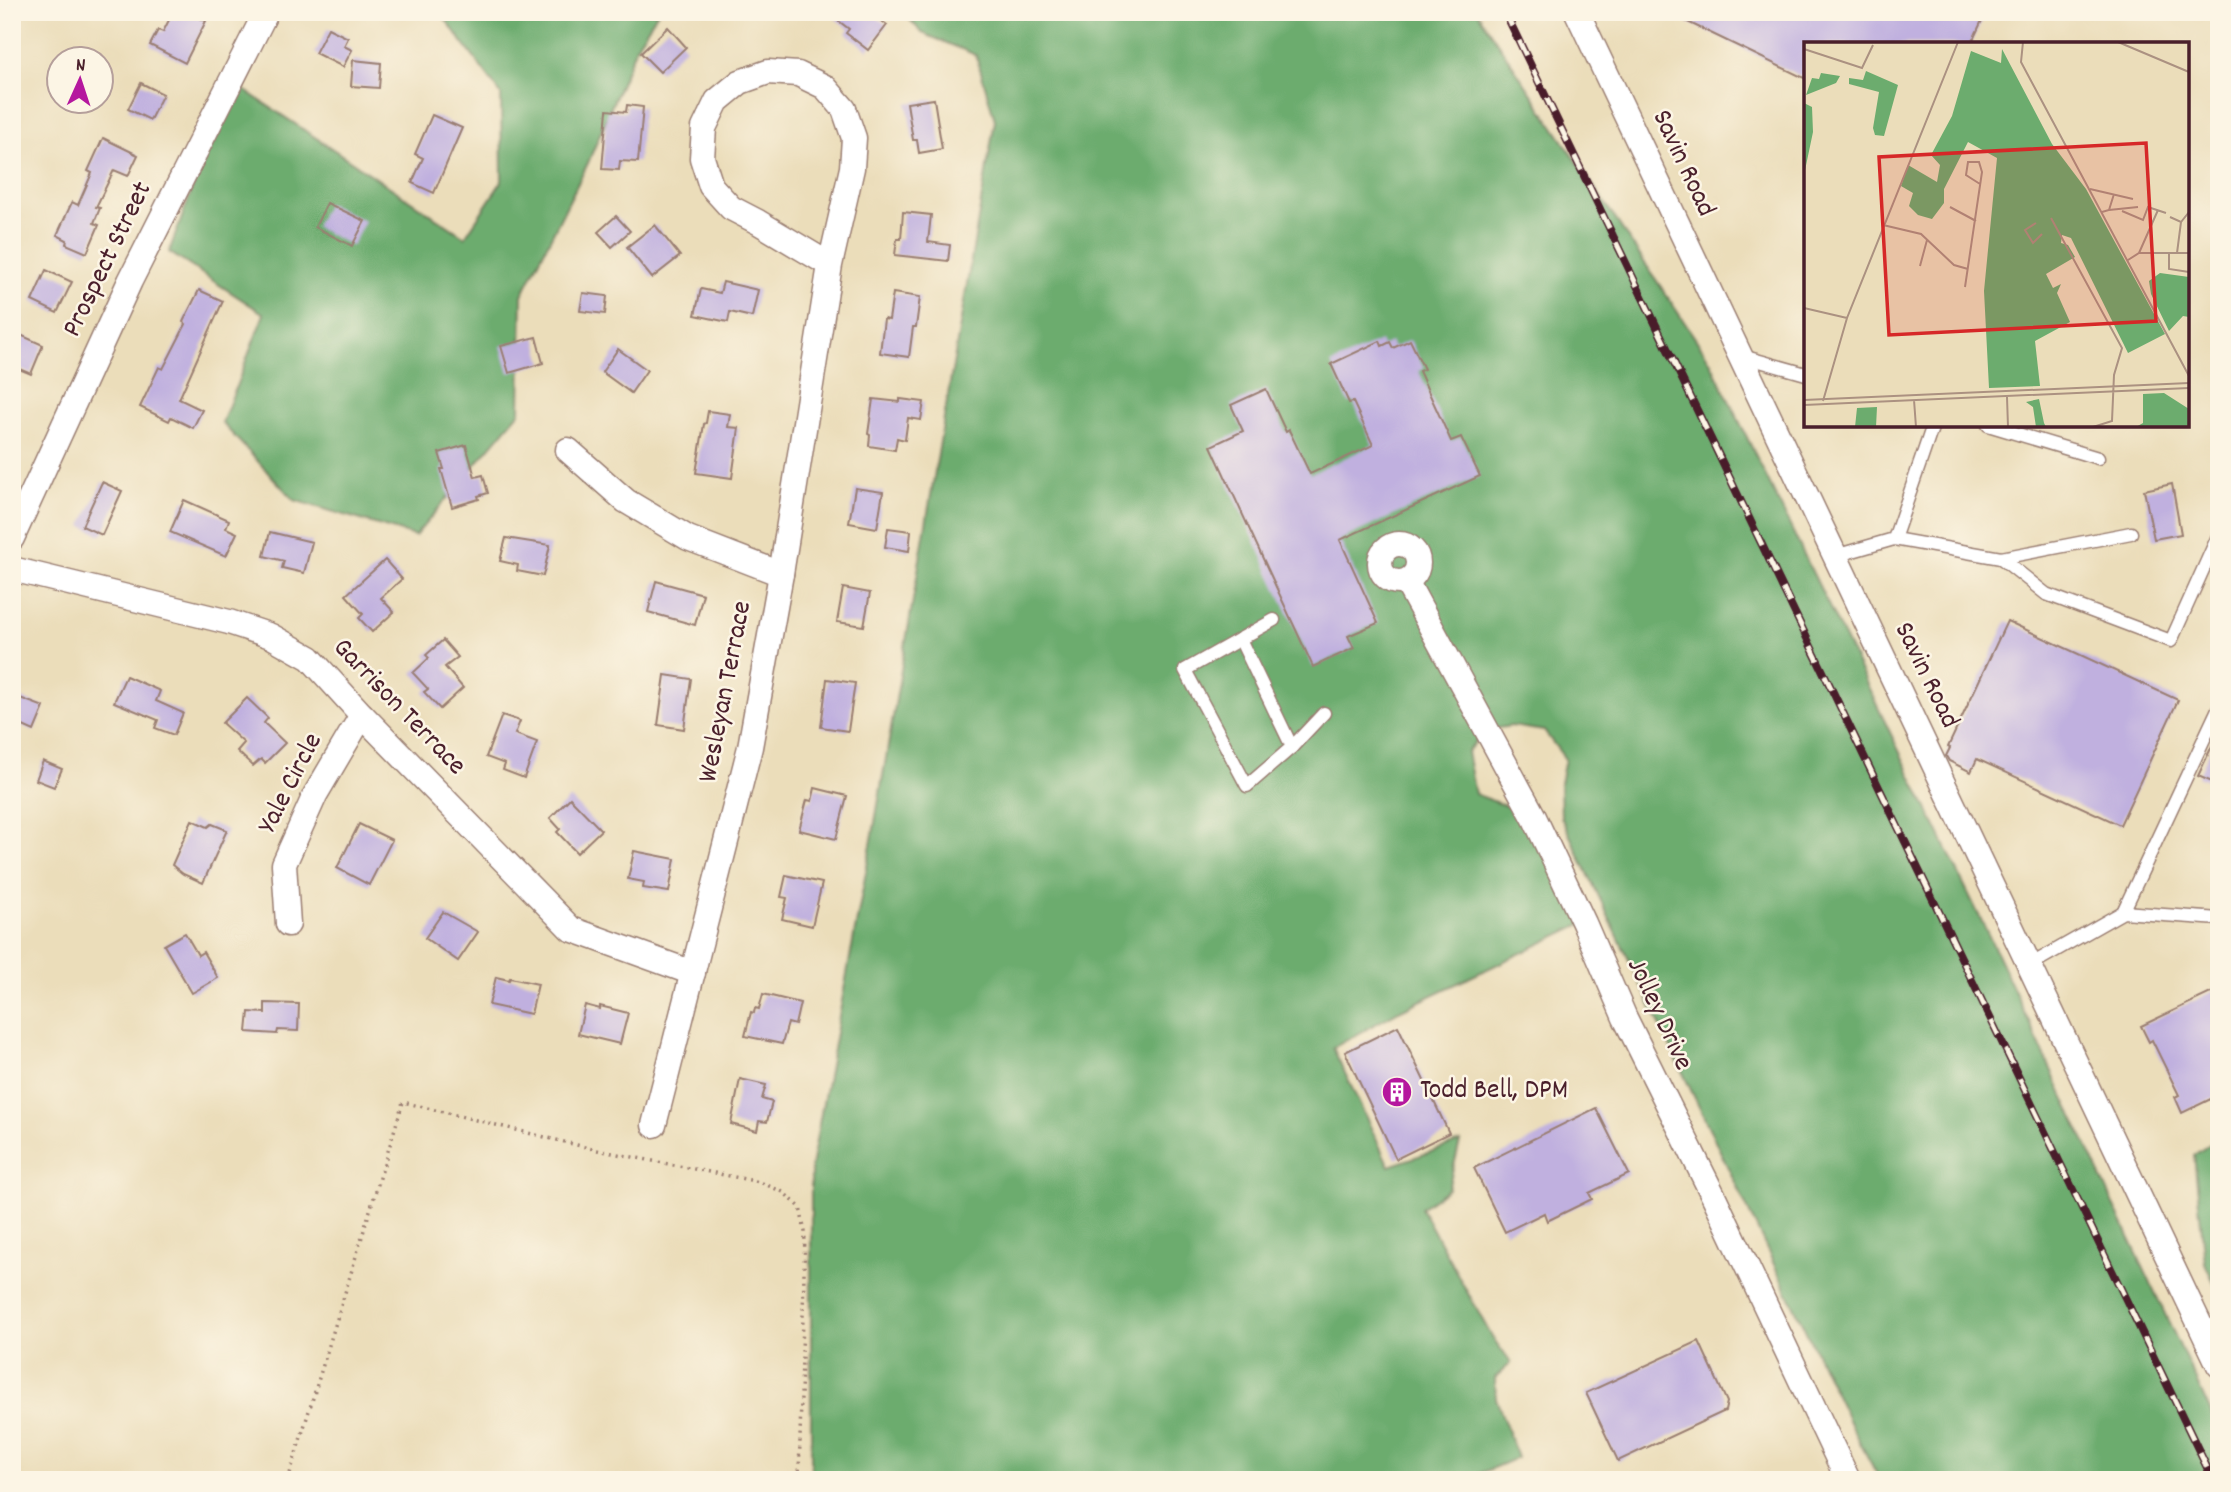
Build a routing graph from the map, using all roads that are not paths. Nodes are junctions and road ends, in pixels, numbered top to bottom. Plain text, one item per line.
1 (266, 12) edge
2 (1577, 12) edge
3 (830, 265) junction
4 (1740, 355) junction
5 (1804, 373) edge
6 (1932, 427) edge
7 (1995, 427) edge
8 (568, 450) dead end
9 (2098, 458) dead end
10 (2131, 533) dead end
11 (2219, 534) edge
12 (12, 538) edge
13 (1894, 539) junction
14 (1835, 556) junction
15 (2001, 558) junction
16 (12, 569) edge
17 (781, 574) junction
18 (1406, 581) dead end
19 (1274, 620) dead end
20 (1240, 639) junction
21 (2219, 707) edge
22 (1324, 713) dead end
23 (362, 715) junction
24 (1292, 747) junction
25 (2123, 912) junction
26 (2219, 919) edge
27 (288, 924) dead end
28 (2030, 965) junction
29 (693, 973) junction
30 (654, 1125) dead end
31 (2219, 1365) edge
32 (1848, 1480) edge

1 - 12 street, Prospect Street
2 - 4 street, Savin Road
3 - 3 street, Wesleyan Terrace
3 - 17 street, Wesleyan Terrace
4 - 5 lane
4 - 14 street, Savin Road
6 - 13 lane
7 - 9 lane
8 - 17 street
10 - 15 lane
11 - 15 lane
13 - 14 lane
13 - 15 lane
14 - 28 street, Savin Road
16 - 23 street, Garrison Terrace
17 - 29 street, Wesleyan Terrace
18 - 32 street, Jolley Drive
19 - 20 lane
20 - 24 lane
20 - 24 lane
21 - 25 lane
22 - 24 lane
23 - 27 street, Yale Circle
23 - 29 street, Garrison Terrace
25 - 26 lane
25 - 28 lane
28 - 31 street, Savin Road
29 - 30 street, Wesleyan Terrace

